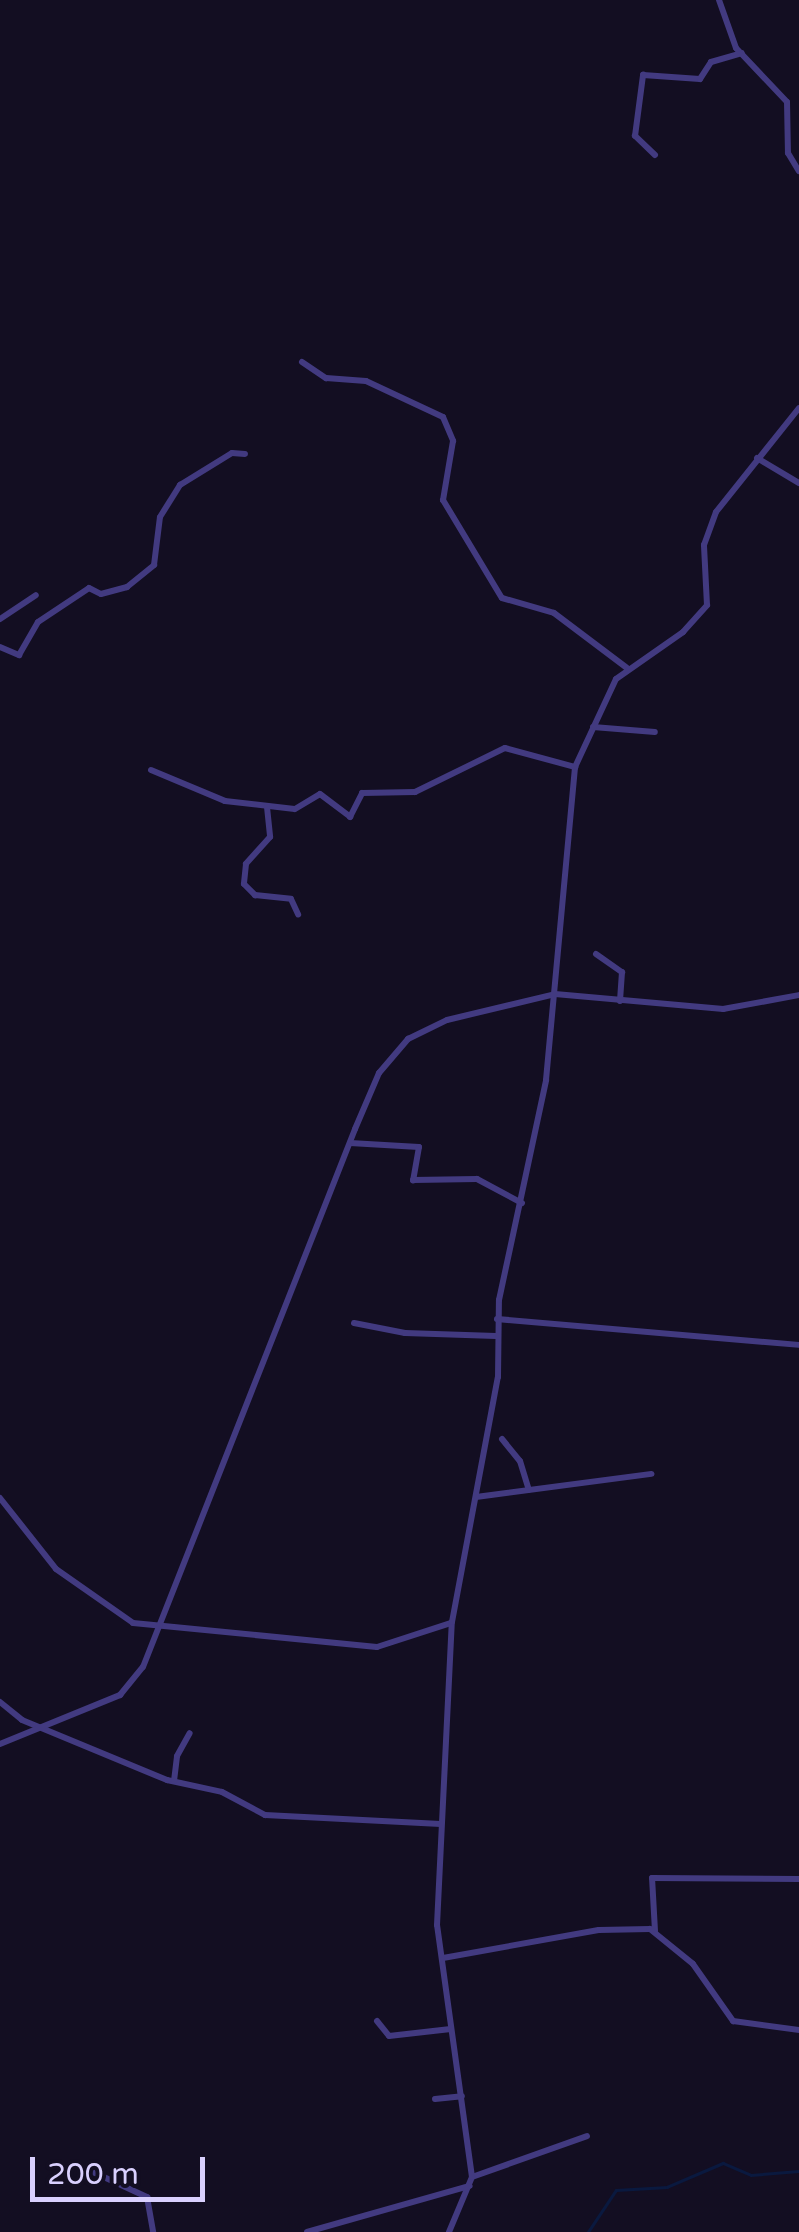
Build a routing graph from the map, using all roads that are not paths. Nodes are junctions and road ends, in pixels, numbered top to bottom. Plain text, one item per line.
1 (719, 0) edge
2 (742, 54) junction
3 (655, 156) dead end
4 (799, 171) edge
5 (302, 362) dead end
6 (799, 408) edge
7 (245, 454) dead end
8 (757, 458) junction
9 (799, 483) edge
10 (36, 595) dead end
11 (0, 619) edge
12 (0, 646) edge
13 (627, 668) junction
14 (593, 728) junction
15 (654, 732) dead end
16 (575, 768) junction
17 (151, 770) dead end
18 (268, 807) junction
19 (298, 914) dead end
20 (596, 954) dead end
21 (556, 994) junction
22 (799, 995) edge
23 (620, 1001) junction
24 (349, 1144) junction
25 (522, 1203) junction
26 (498, 1319) junction
27 (354, 1323) dead end
28 (496, 1336) junction
29 (799, 1344) edge
30 (502, 1439) dead end
31 (651, 1474) dead end
32 (529, 1490) junction
33 (476, 1497) junction
34 (0, 1498) edge
35 (452, 1622) junction
36 (162, 1630) junction
37 (0, 1702) edge
38 (43, 1727) junction
39 (190, 1733) dead end
40 (0, 1744) edge
41 (174, 1781) junction
42 (441, 1824) junction
43 (799, 1879) edge
44 (654, 1931) junction
45 (443, 1958) junction
46 (377, 2021) dead end
47 (451, 2029) junction
48 (799, 2030) edge
49 (462, 2096) junction
50 (435, 2098) dead end
51 (587, 2136) dead end
52 (93, 2172) dead end
53 (472, 2177) junction
54 (470, 2186) junction
55 (153, 2232) edge
56 (307, 2232) edge
57 (449, 2232) edge

1 - 2 street
2 - 3 street
2 - 4 street
5 - 13 street
6 - 8 street
7 - 12 street
8 - 9 street
8 - 13 street
10 - 11 street
13 - 14 street
14 - 15 street
14 - 16 street
16 - 18 street
16 - 21 street
17 - 18 street
18 - 19 street
20 - 23 street
21 - 23 street
21 - 24 street
21 - 25 street
22 - 23 street
24 - 25 street
24 - 36 street
25 - 26 street
26 - 28 street
26 - 29 street
27 - 28 street
28 - 33 street
30 - 32 street
31 - 32 street
32 - 33 street
33 - 35 street
34 - 36 street
35 - 36 street
35 - 42 street
36 - 38 street
37 - 38 street
38 - 40 street
38 - 41 street
39 - 41 street
41 - 42 street
42 - 45 street
43 - 44 street
44 - 45 street
44 - 48 street
45 - 47 street
46 - 47 street
47 - 49 street
49 - 50 street
49 - 53 street
51 - 53 street
52 - 55 street
53 - 54 street
54 - 56 street
54 - 57 street

